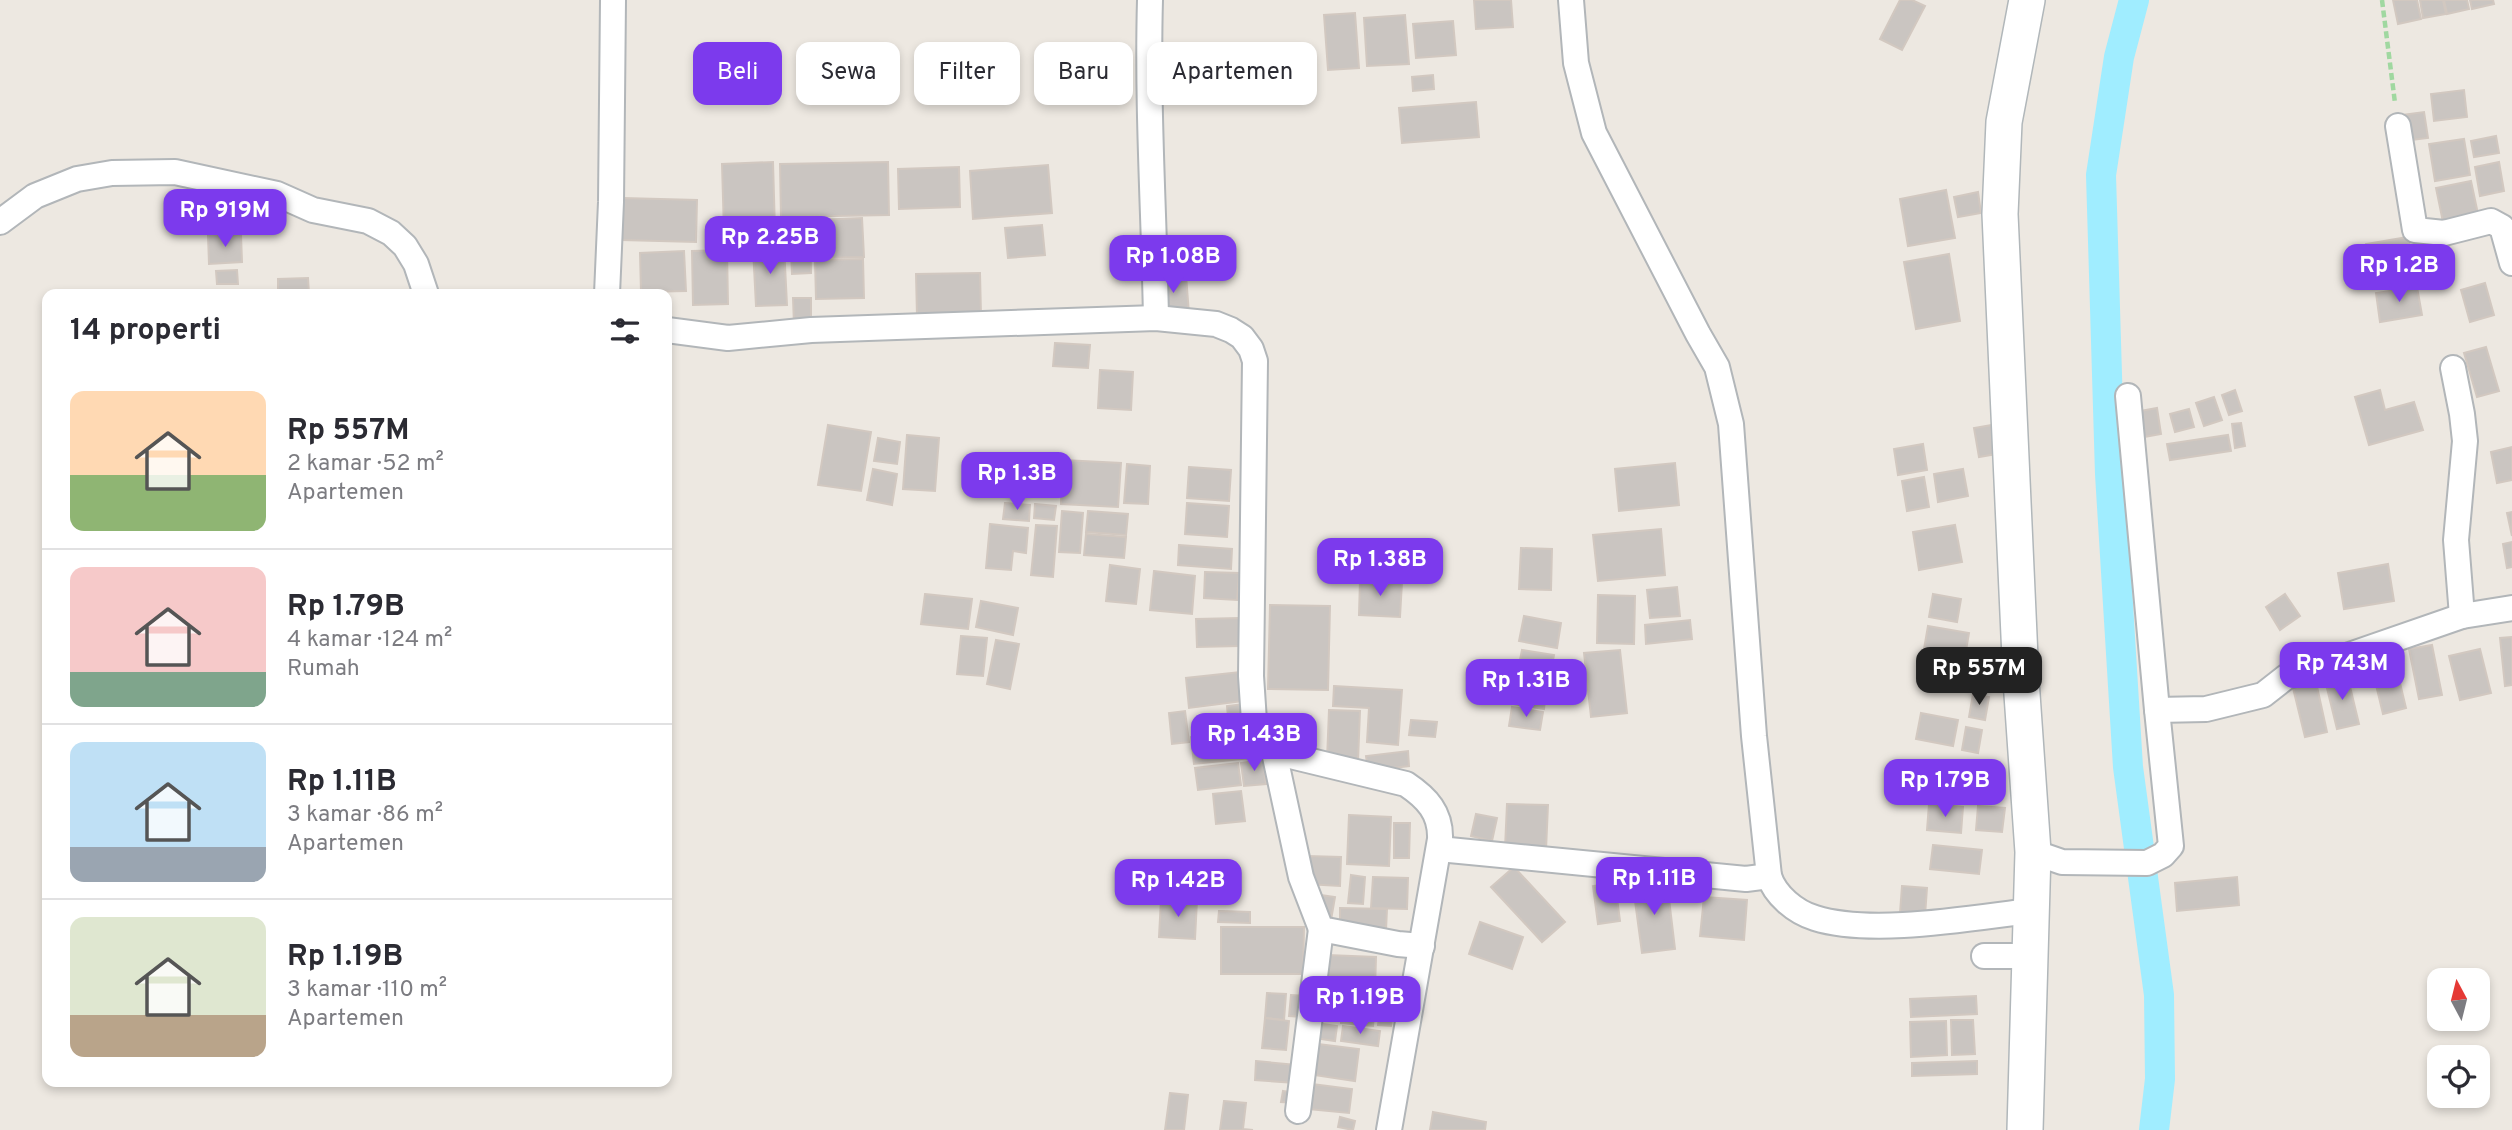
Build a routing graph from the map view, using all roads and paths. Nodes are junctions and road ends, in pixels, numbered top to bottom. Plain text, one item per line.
1 (613, 0) edge
2 (1150, 0) edge
3 (1571, 0) edge
4 (2027, 0) edge
5 (2382, 0) edge
6 (2398, 125) joint
7 (0, 222) edge
8 (2512, 263) edge
9 (424, 289) edge
10 (607, 289) edge
11 (1156, 318) junction
12 (672, 331) edge
13 (2453, 368) dead end
14 (2128, 396) dead end
15 (2512, 608) edge
16 (2462, 617) junction
17 (2157, 710) junction
18 (1274, 752) junction
19 (1439, 849) junction
20 (2048, 857) junction
21 (1769, 876) junction
22 (2030, 911) junction
23 (1321, 929) junction
24 (1422, 946) junction
25 (1984, 956) dead end
26 (2029, 956) junction
27 (1298, 1111) dead end
28 (1389, 1130) edge
29 (2025, 1130) edge

1 - 10 street
2 - 11 street
3 - 21 street
4 - 20 street
5 - 6 path
6 - 8 street
7 - 9 street
11 - 12 street
11 - 18 street
13 - 16 street
14 - 17 street
15 - 16 street
16 - 17 street
17 - 20 street
18 - 19 street
18 - 23 street
19 - 21 street
19 - 24 street
20 - 22 street
21 - 22 street
22 - 26 street
23 - 24 street
23 - 27 street
24 - 28 street
25 - 26 street
26 - 29 street

